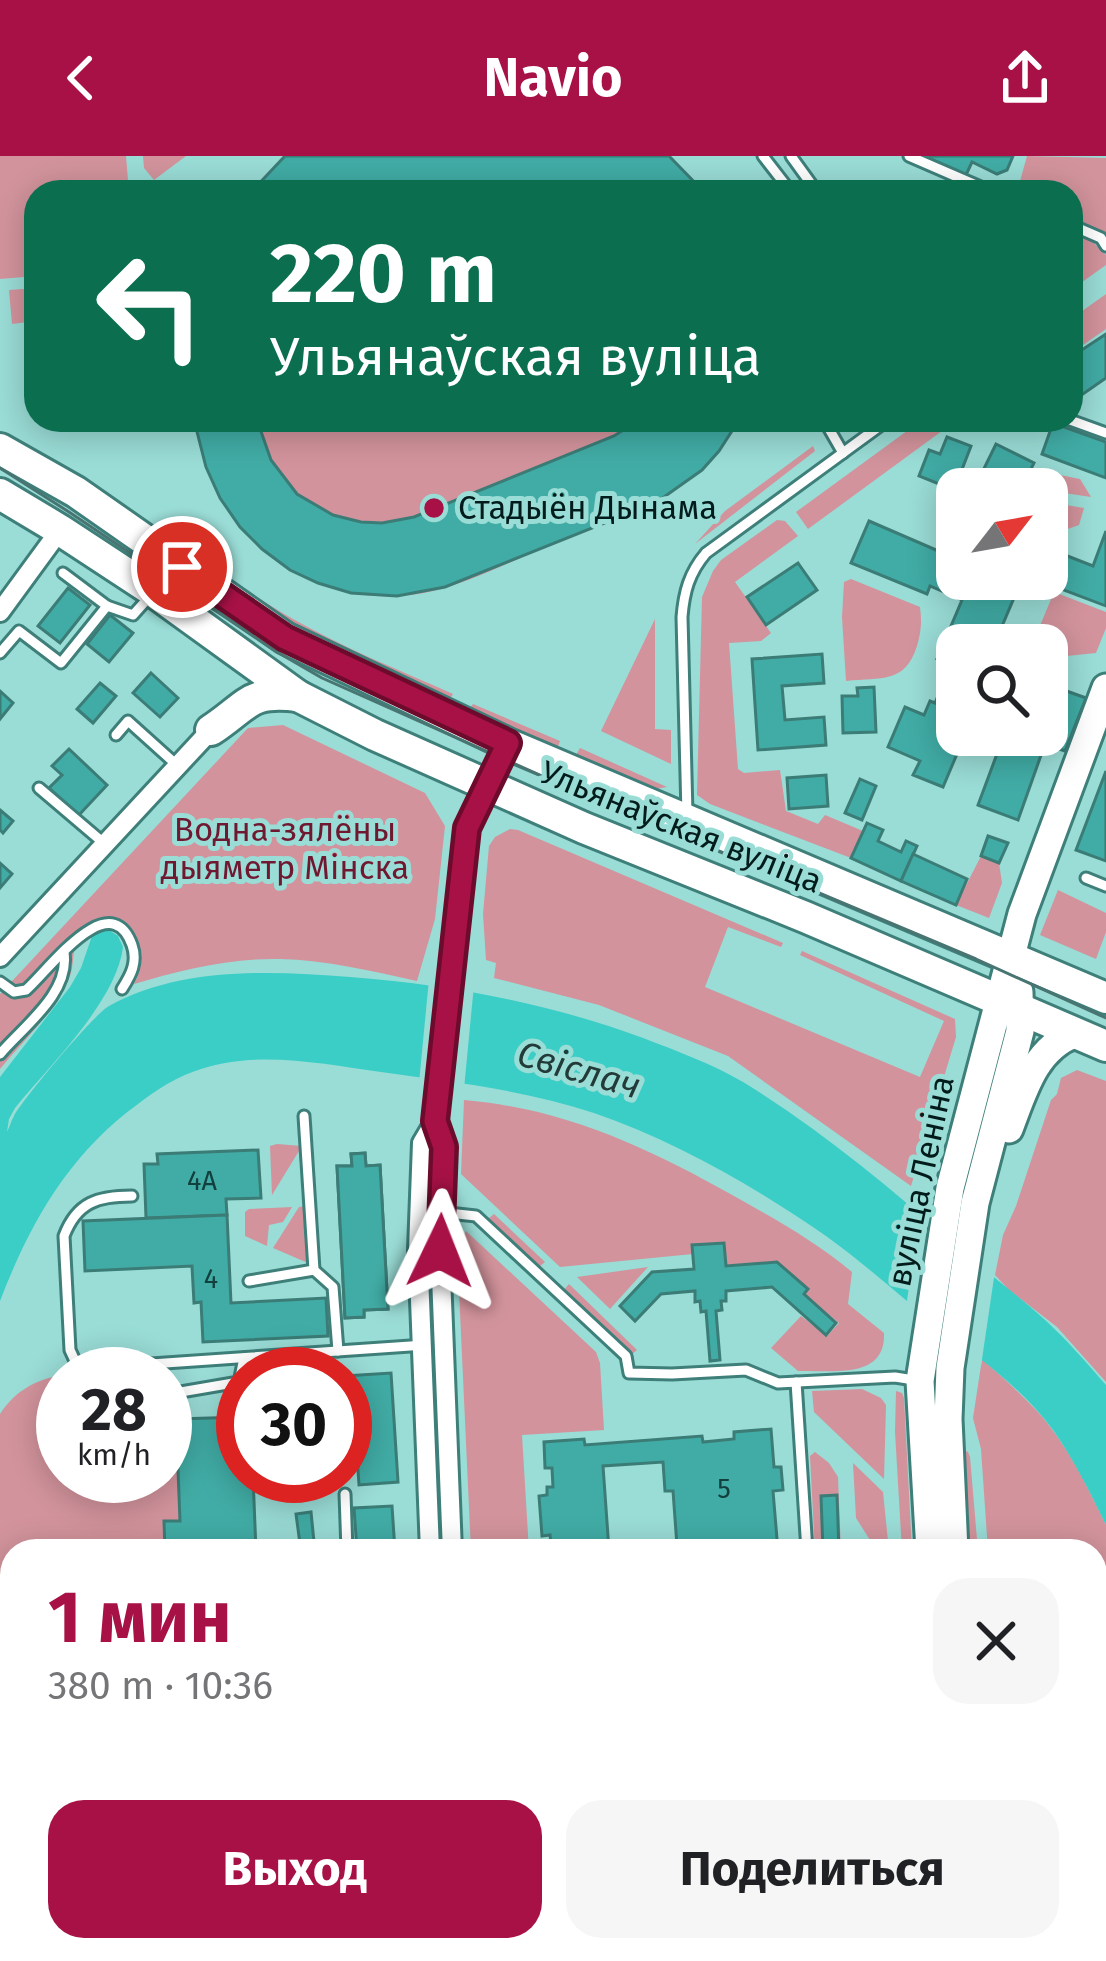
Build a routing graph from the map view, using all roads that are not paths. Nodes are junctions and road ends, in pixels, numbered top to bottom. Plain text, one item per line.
1 (909, 156) edge
2 (964, 180) edge
3 (831, 432) edge
4 (872, 432) edge
5 (0, 449) edge
6 (843, 453) junction
7 (76, 492) junction
8 (3, 501) edge
9 (60, 530) junction
10 (63, 573) dead end
11 (153, 591) junction
12 (106, 606) junction
13 (0, 613) edge
14 (233, 648) junction
15 (0, 653) edge
16 (1106, 688) edge
17 (298, 695) junction
18 (211, 730) junction
19 (116, 735) dead end
20 (508, 743) junction
21 (178, 766) junction
22 (600, 782) junction
23 (487, 786) junction
24 (39, 788) dead end
25 (687, 818) junction
26 (584, 828) junction
27 (106, 845) junction
28 (1086, 878) dead end
29 (1106, 886) edge
30 (64, 953) junction
31 (0, 958) edge
32 (1011, 959) junction
33 (0, 982) edge
34 (122, 989) dead end
35 (1106, 998) edge
36 (1010, 1004) junction
37 (1074, 1034) junction
38 (1106, 1046) edge
39 (0, 1054) edge
40 (304, 1116) dead end
41 (435, 1121) junction
42 (132, 1196) dead end
43 (966, 1202) junction
44 (419, 1210) junction
45 (441, 1212) junction
46 (314, 1270) junction
47 (249, 1281) dead end
48 (443, 1343) junction
49 (421, 1345) junction
50 (338, 1347) edge
51 (372, 1349) edge
52 (216, 1360) edge
53 (920, 1381) junction
54 (796, 1382) junction
55 (344, 1503) edge
56 (346, 1539) edge
57 (429, 1539) edge
58 (451, 1539) edge
59 (806, 1539) edge
60 (929, 1539) edge
61 (953, 1539) edge
62 (954, 1539) edge

1 - 2 lane
3 - 6 lane
4 - 6 lane
5 - 7 main road, Ульянаўская вуліца
6 - 25 lane
7 - 9 main road
7 - 20 main road, Ульянаўская вуліца
8 - 9 main road, Ульянаўская вуліца
9 - 11 main road, Ульянаўская вуліца
9 - 13 street
10 - 12 lane
11 - 12 lane
11 - 14 main road, Ульянаўская вуліца
12 - 15 lane
14 - 17 main road, Ульянаўская вуліца
14 - 18 main road
16 - 32 main road
17 - 18 main road
17 - 23 main road, Ульянаўская вуліца
18 - 21 street
19 - 21 lane
20 - 22 main road, Ульянаўская вуліца
20 - 23 main road
21 - 27 street
22 - 25 main road, Ульянаўская вуліца
22 - 26 main road
23 - 26 main road, Ульянаўская вуліца
23 - 41 street
24 - 27 lane
25 - 32 main road, Ульянаўская вуліца
26 - 36 main road, Ульянаўская вуліца
27 - 31 street
28 - 29 lane
30 - 33 lane
30 - 34 lane
30 - 39 lane
32 - 35 main road, Ульянаўская вуліца
32 - 36 main road, вуліца Леніна
36 - 37 main road, Ульянаўская вуліца
36 - 43 main road, вуліца Леніна
37 - 38 main road, Ульянаўская вуліца
37 - 43 main road
40 - 46 lane
41 - 44 street
41 - 45 street
42 - 52 lane
43 - 53 main road, вуліца Леніна
43 - 62 main road, вуліца Леніна
44 - 45 lane
44 - 49 street
45 - 48 street
45 - 54 lane
46 - 47 lane
46 - 50 lane
48 - 49 lane
48 - 58 street
49 - 51 lane
49 - 57 street
53 - 54 lane
53 - 60 main road, вуліца Леніна
53 - 61 main road, вуліца Леніна
54 - 59 lane
55 - 56 lane

